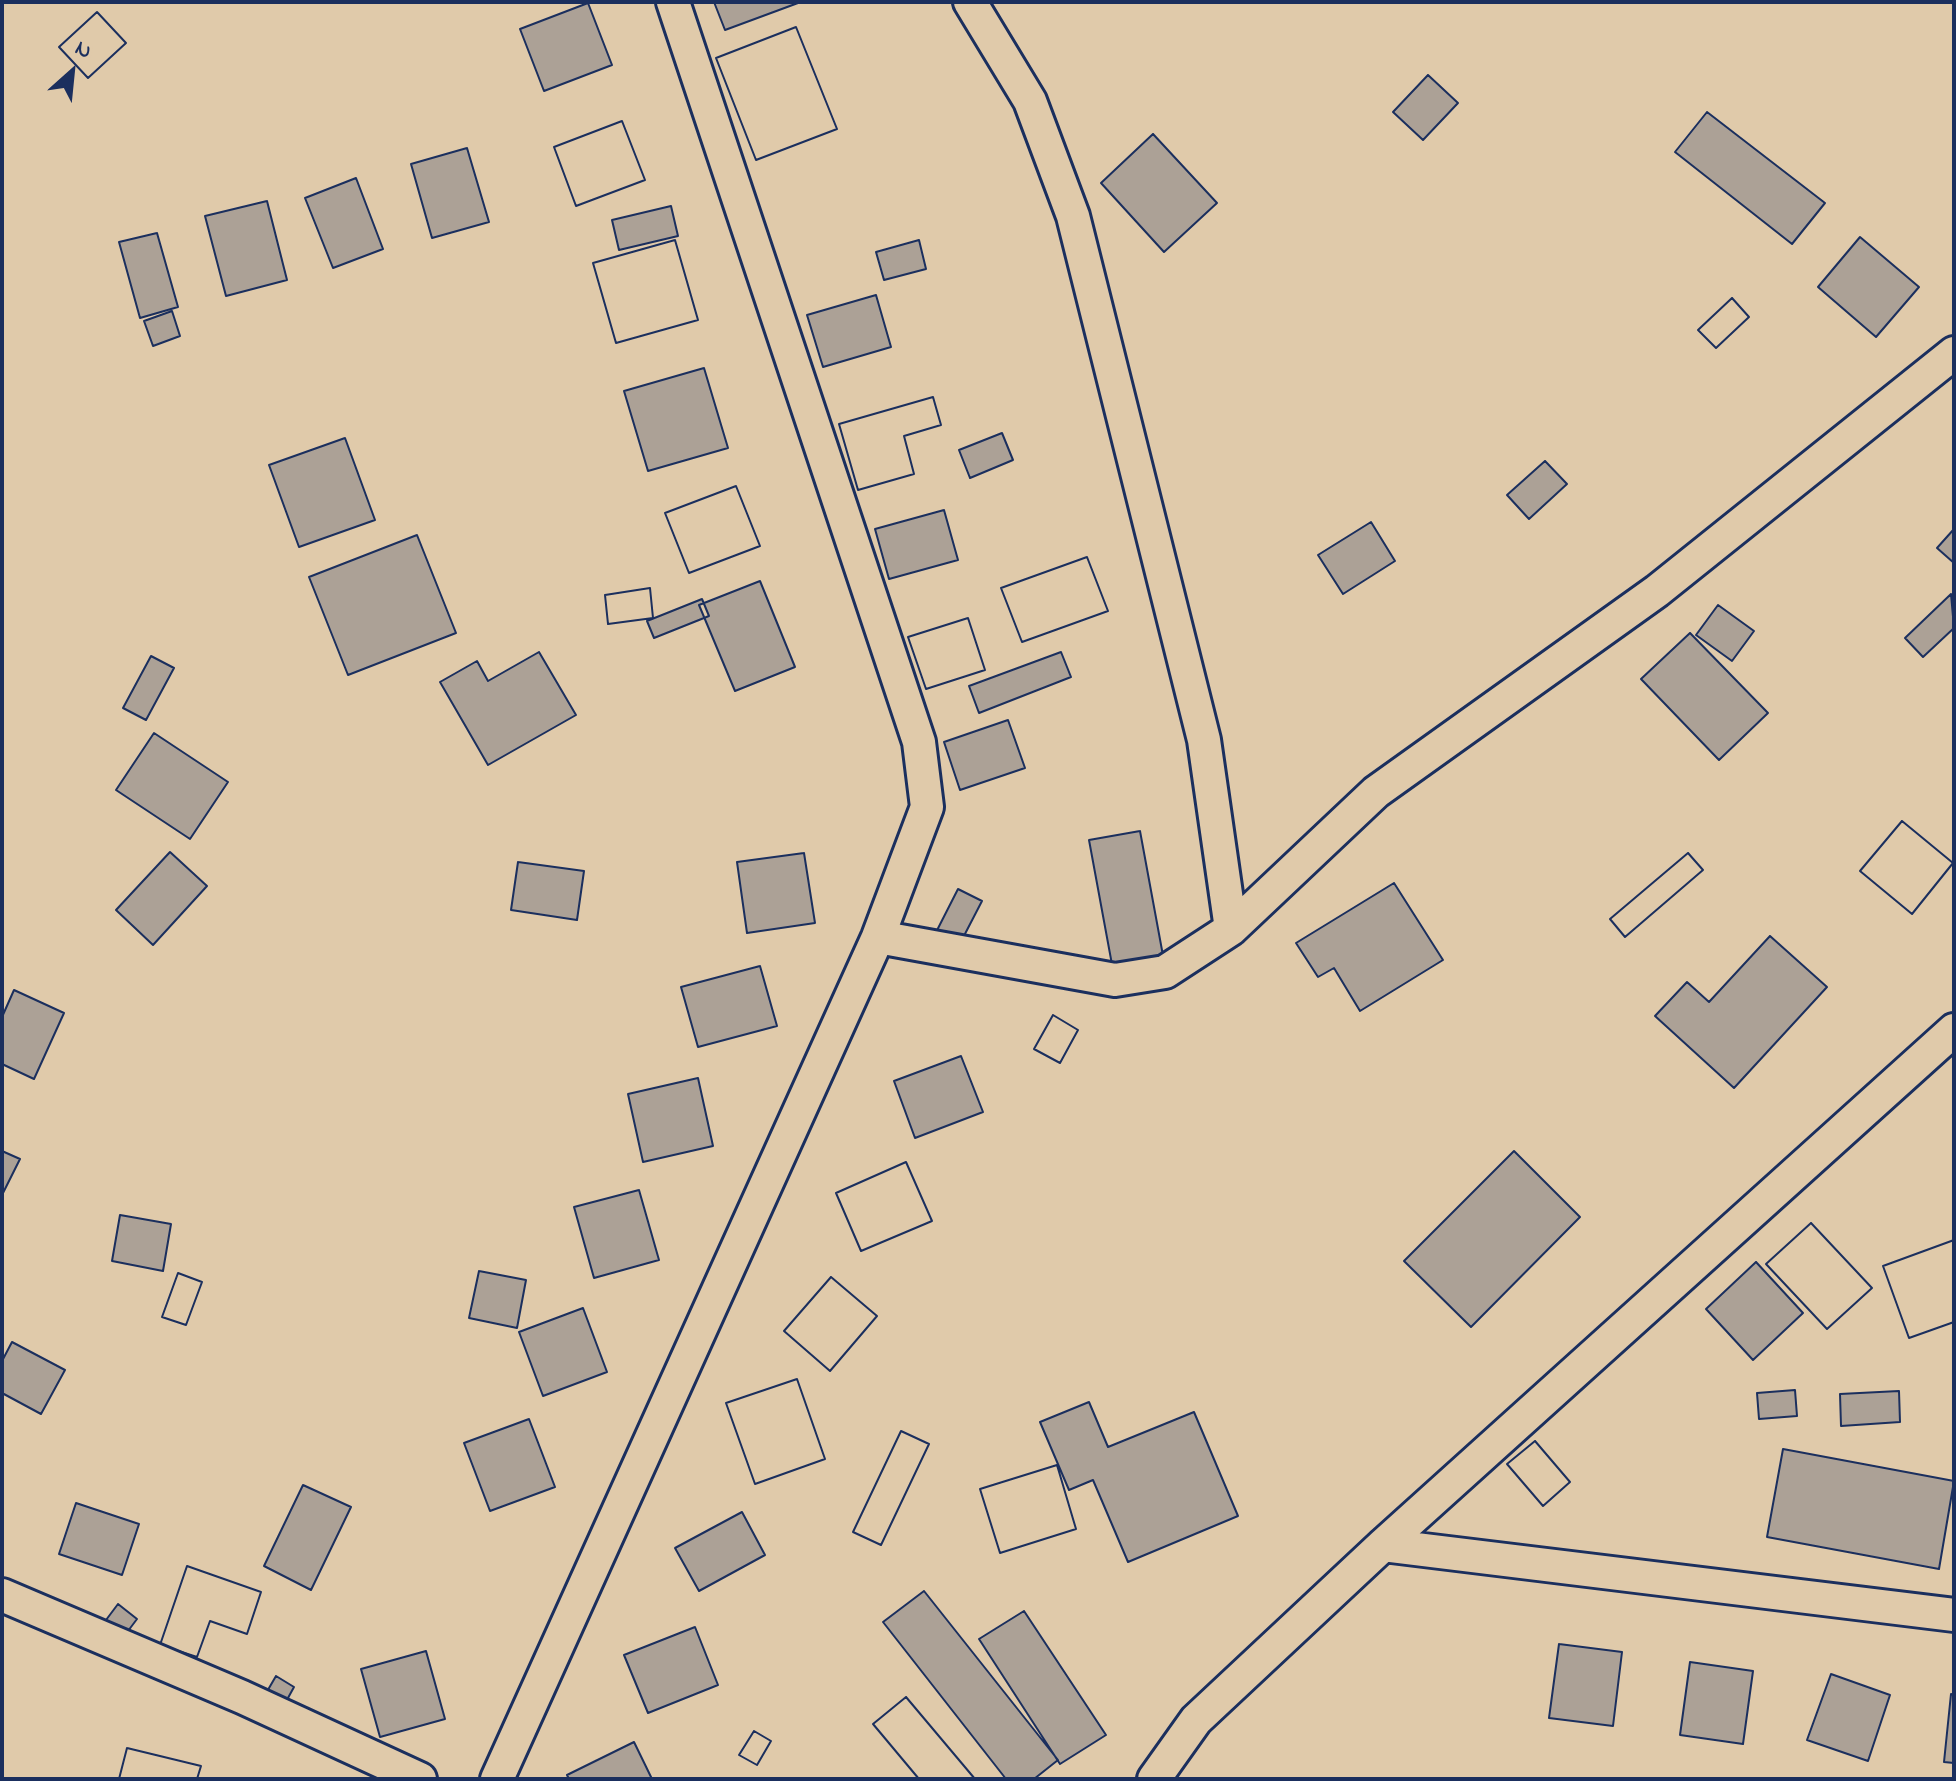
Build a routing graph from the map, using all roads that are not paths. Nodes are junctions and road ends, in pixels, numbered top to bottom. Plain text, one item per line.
1 (673, 2) edge
2 (970, 2) edge
3 (1954, 353) edge
4 (1231, 929) junction
5 (878, 937) junction
6 (1954, 1030) edge
7 (1383, 1545) junction
8 (2, 1595) edge
9 (1954, 1615) edge
10 (420, 1779) edge
11 (497, 1779) edge
12 (1154, 1779) edge

1 - 5 street
2 - 4 street
3 - 4 street
4 - 5 street
5 - 11 street
6 - 7 street
7 - 9 street
7 - 12 street
8 - 10 street

